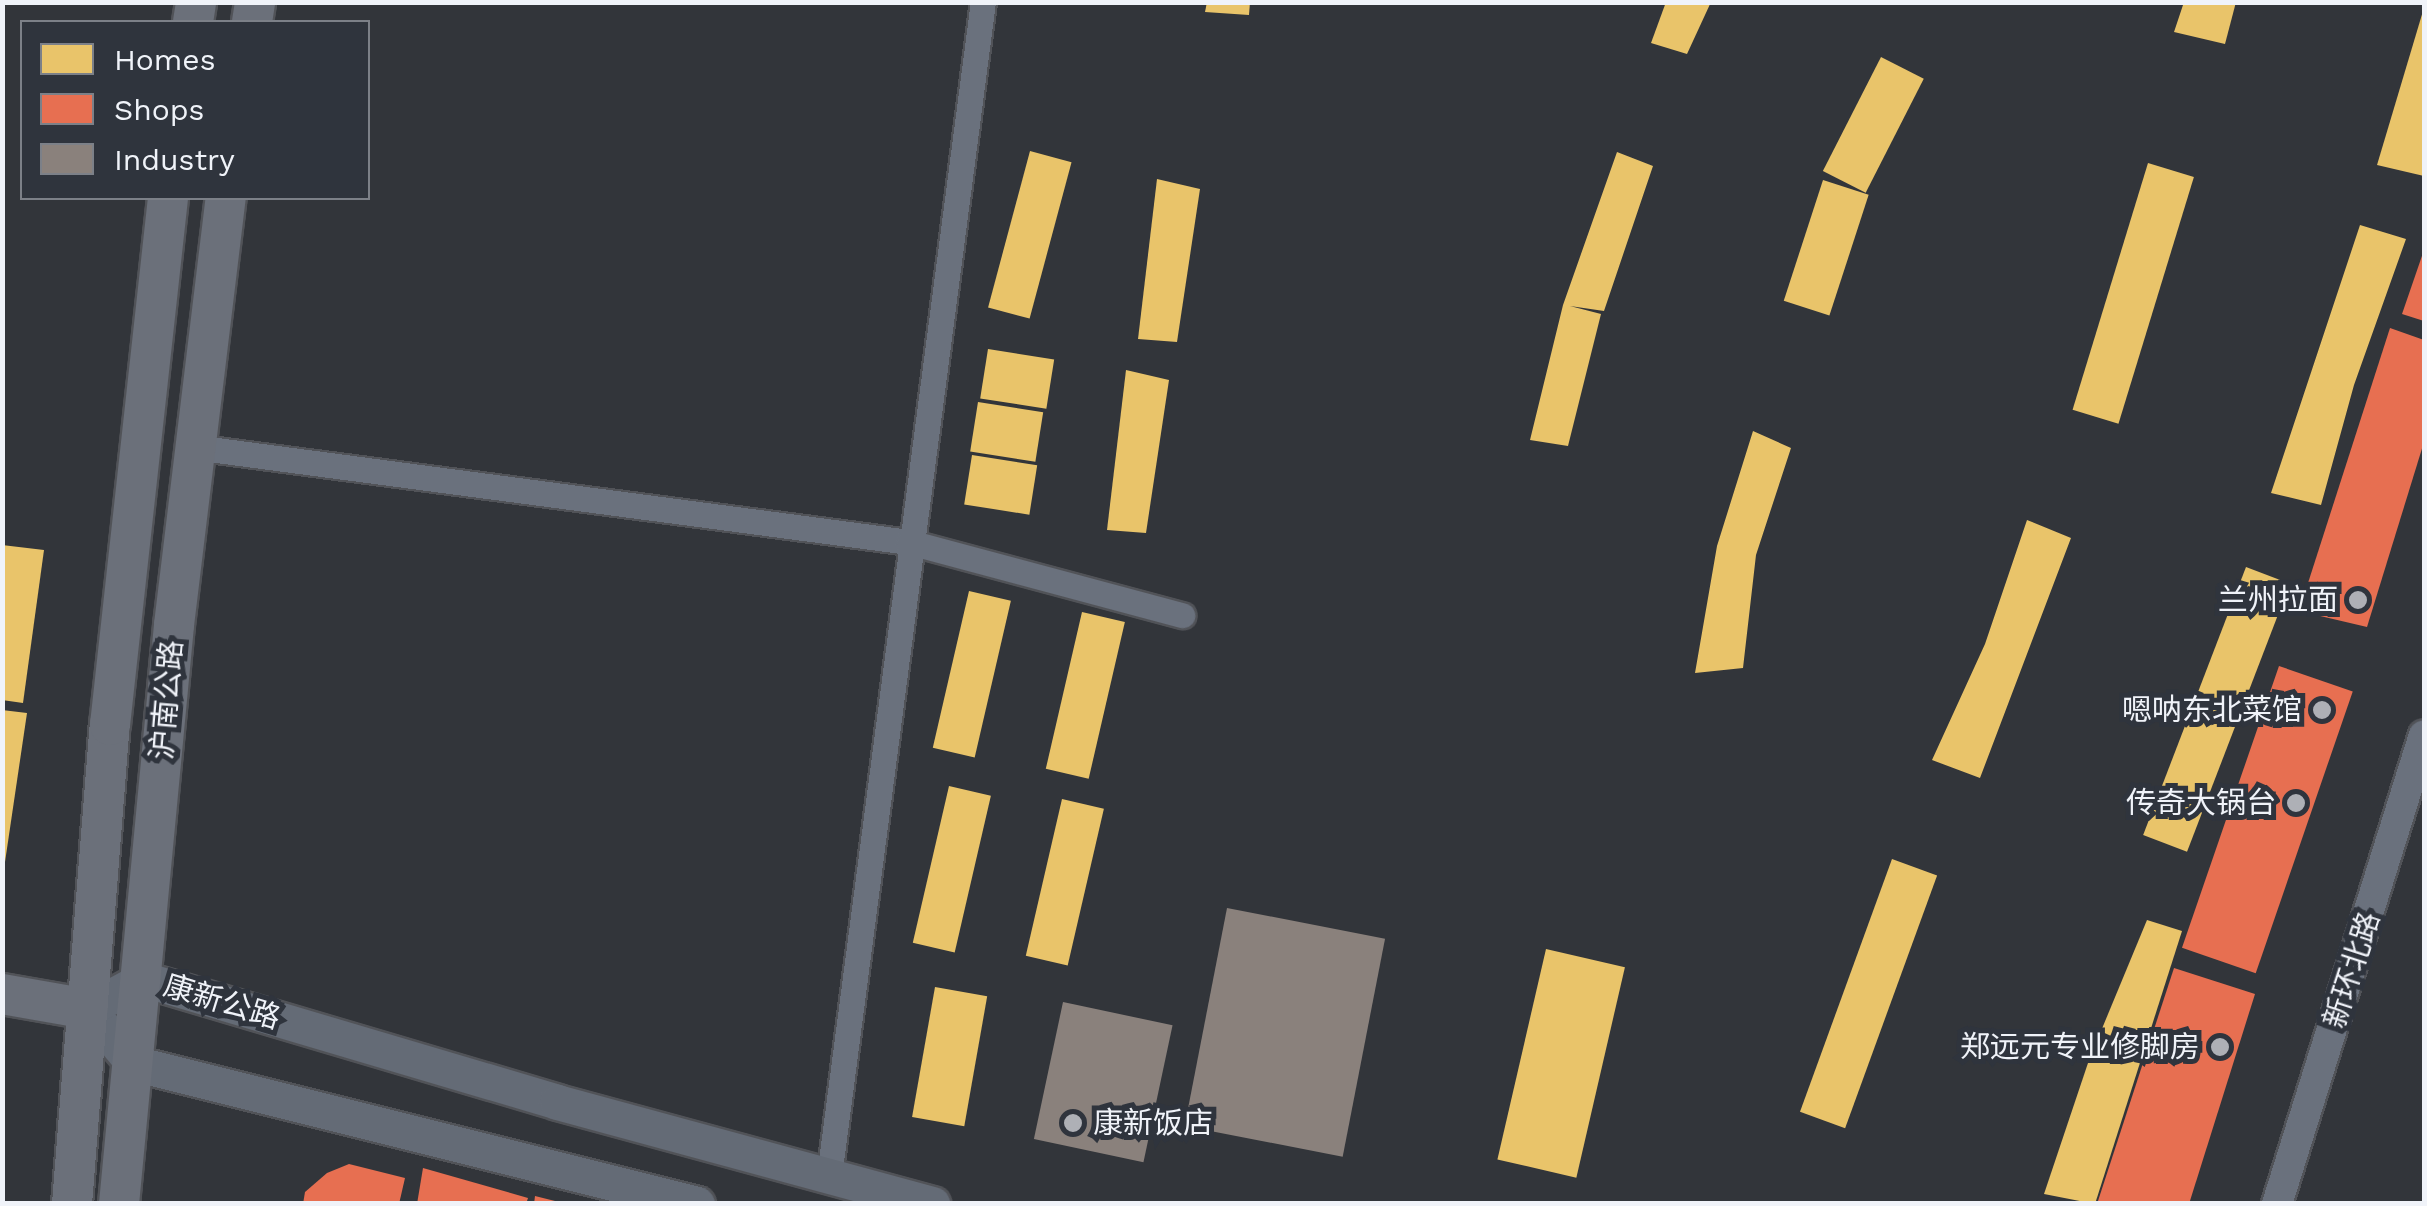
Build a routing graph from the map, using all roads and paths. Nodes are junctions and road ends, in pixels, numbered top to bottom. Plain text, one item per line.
1 (983, 2) edge
2 (168, 200) edge
3 (226, 200) edge
4 (194, 447) junction
5 (909, 542) junction
6 (1182, 615) dead end
7 (2424, 735) edge
8 (144, 978) junction
9 (2, 994) edge
10 (88, 1009) junction
11 (133, 1064) junction
12 (828, 1176) junction
13 (72, 1204) edge
14 (119, 1204) edge
15 (696, 1204) edge
16 (932, 1204) edge
17 (2276, 1204) edge

1 - 5 street
2 - 10 main road, 沪南公路
3 - 4 main road, 沪南公路
4 - 5 street
4 - 8 main road, 沪南公路
5 - 6 street
5 - 12 street
7 - 17 street, 新环北路
8 - 10 main road, 康新公路
8 - 11 main road, 沪南公路
8 - 12 main road, 康新公路
9 - 10 main road
10 - 11 main road
10 - 13 main road, 沪南公路
11 - 14 main road, 沪南公路
11 - 15 main road
12 - 16 main road, 康新公路

